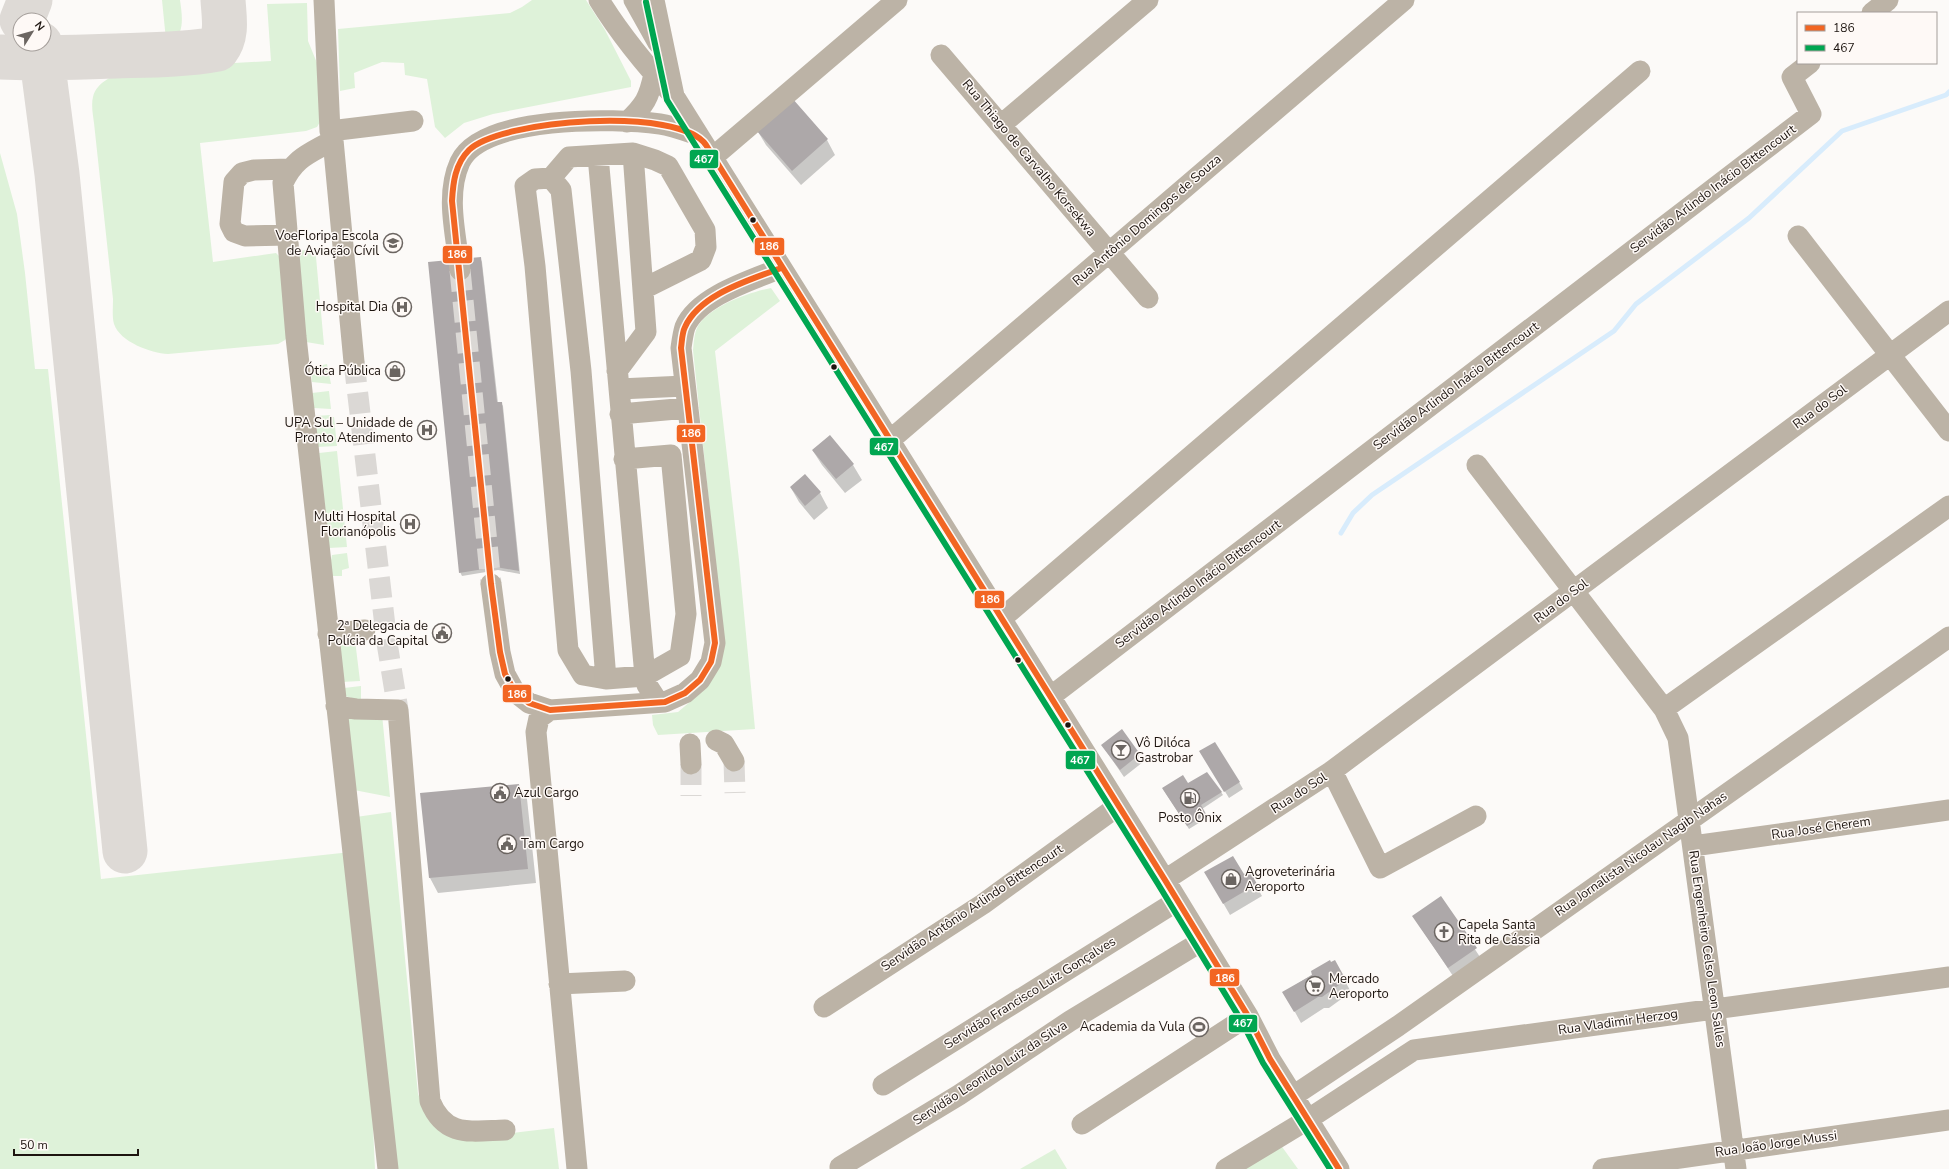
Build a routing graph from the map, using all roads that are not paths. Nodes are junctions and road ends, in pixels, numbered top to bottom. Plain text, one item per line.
1 (324, 0) edge
2 (599, 0) edge
3 (634, 0) edge
4 (654, 0) edge
5 (896, 0) edge
6 (1148, 0) edge
7 (1404, 0) edge
8 (1888, 0) edge
9 (1873, 12) edge
10 (941, 55) dead end
11 (1809, 64) edge
12 (660, 67) junction
13 (1640, 71) dead end
14 (413, 121) dead end
15 (627, 122) junction
16 (1001, 125) junction
17 (331, 135) junction
18 (698, 135) junction
19 (633, 153) junction
20 (598, 156) junction
21 (713, 157) junction
22 (290, 169) junction
23 (551, 178) junction
24 (288, 235) junction
25 (1798, 236) dead end
26 (1109, 253) junction
27 (781, 268) junction
28 (460, 270) tunnel mouth
29 (643, 289) junction
30 (1148, 298) dead end
31 (1949, 311) edge
32 (1890, 355) junction
33 (354, 362) tunnel mouth
34 (618, 380) junction
35 (685, 386) junction
36 (688, 408) junction
37 (620, 414) junction
38 (1949, 431) edge
39 (889, 441) junction
40 (624, 459) junction
41 (1477, 465) dead end
42 (1949, 506) edge
43 (491, 584) tunnel mouth
44 (1574, 591) junction
45 (1001, 619) junction
46 (365, 630) dead end
47 (328, 634) junction
48 (1949, 637) edge
49 (645, 676) junction
50 (606, 679) junction
51 (1050, 697) junction
52 (658, 702) junction
53 (336, 706) junction
54 (1664, 709) junction
55 (550, 710) junction
56 (716, 740) dead end
57 (734, 761) tunnel mouth
58 (1332, 771) junction
59 (1118, 806) junction
60 (1949, 810) edge
61 (1476, 816) dead end
62 (1689, 821) junction
63 (1693, 846) junction
64 (1165, 880) junction
65 (1178, 901) junction
66 (1202, 941) junction
67 (1949, 977) edge
68 (625, 981) dead end
69 (559, 984) junction
70 (824, 1007) dead end
71 (1715, 1009) junction
72 (1248, 1016) junction
73 (1398, 1026) junction
74 (1414, 1050) junction
75 (883, 1085) dead end
76 (1298, 1093) junction
77 (1313, 1116) junction
78 (1949, 1120) edge
79 (1082, 1124) dead end
80 (505, 1130) dead end
81 (1735, 1159) edge
82 (840, 1167) dead end
83 (388, 1169) edge
84 (577, 1169) edge
85 (1226, 1169) edge
86 (1339, 1169) edge
87 (1353, 1169) edge
88 (1603, 1169) edge

1 - 17 street
2 - 12 street
3 - 12 street
4 - 12 street
5 - 21 street
6 - 16 street
7 - 26 street, Rua Antônio Domingos de Souza
8 - 9 street
10 - 16 street, Rua Thiago de Carvalho Korsekwa
11 - 51 street, Servidão Arlindo Inácio Bittencourt
12 - 15 street
12 - 18 street
13 - 45 street
14 - 17 street
15 - 18 street
15 - 28 street
16 - 26 street, Rua Thiago de Carvalho Korsekwa
17 - 22 street
17 - 33 street
18 - 21 street
19 - 20 street
19 - 29 street
19 - 29 street
20 - 23 street
20 - 34 street
21 - 27 street
22 - 24 street
22 - 24 street
23 - 50 street
23 - 50 street
24 - 47 street
25 - 32 street
26 - 30 street, Rua Thiago de Carvalho Korsekwa
26 - 39 street, Rua Antônio Domingos de Souza
27 - 35 street
27 - 39 street
29 - 34 street
31 - 32 street, Rua do Sol
32 - 38 street
32 - 44 street, Rua do Sol
34 - 35 street
34 - 37 street
35 - 36 street
36 - 37 street
36 - 52 street
37 - 40 street
39 - 45 street
40 - 49 street
40 - 49 street
41 - 44 street, Rua Engenheiro Celso Leon Salles
42 - 54 street
43 - 55 street
44 - 54 street, Rua Engenheiro Celso Leon Salles
44 - 58 street, Rua do Sol
45 - 51 street
46 - 47 street
47 - 53 street
48 - 62 street, Rua Jornalista Nicolau Nagib Nahas
49 - 50 street
49 - 52 street
51 - 59 street
52 - 55 street
53 - 80 street
53 - 83 street
54 - 62 street, Rua Engenheiro Celso Leon Salles
55 - 69 street
56 - 57 street
58 - 61 street
58 - 64 street, Rua do Sol
59 - 64 street
59 - 70 street, Servidão Antônio Arlindo Bittencourt
60 - 63 street, Rua José Cherem
62 - 63 street, Rua Engenheiro Celso Leon Salles
62 - 73 street, Rua Jornalista Nicolau Nagib Nahas
63 - 71 street, Rua Engenheiro Celso Leon Salles
64 - 65 street
65 - 66 street
65 - 75 street, Servidão Francisco Luiz Gonçalves
66 - 72 street
66 - 82 street, Servidão Leonildo Luiz da Silva
67 - 71 street, Rua Vladimir Herzog
68 - 69 street
69 - 84 street
71 - 74 street, Rua Vladimir Herzog
71 - 81 street, Rua Engenheiro Celso Leon Salles
72 - 76 street
72 - 79 street
73 - 74 street
73 - 76 street, Rua Jornalista Nicolau Nagib Nahas
74 - 77 street, Rua Vladimir Herzog
76 - 77 street
77 - 85 street, Rua Vladimir Herzog
77 - 86 street
77 - 87 street
78 - 81 street, Rua João Jorge Mussi
81 - 88 street, Rua João Jorge Mussi

